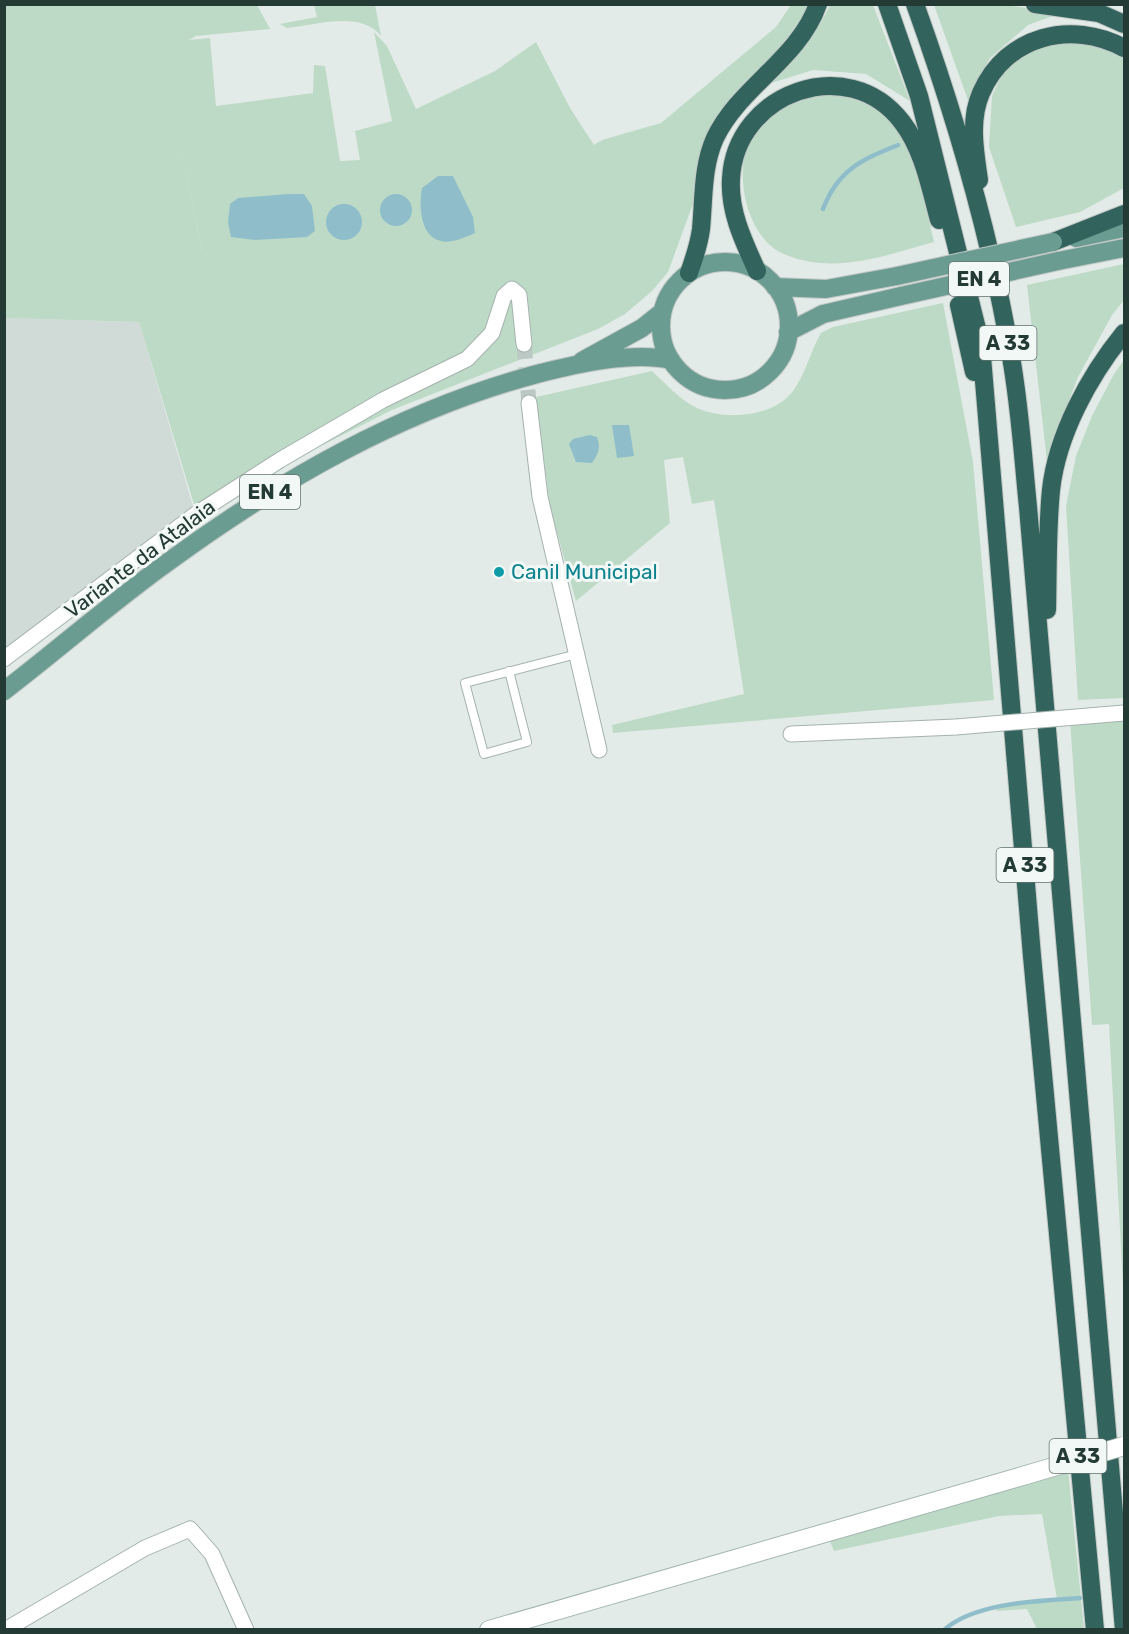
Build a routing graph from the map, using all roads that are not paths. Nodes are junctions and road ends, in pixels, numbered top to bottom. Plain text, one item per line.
1 (818, 4) edge
2 (887, 4) edge
3 (915, 4) edge
4 (1035, 4) edge
5 (1125, 24) edge
6 (1125, 48) edge
7 (1125, 214) edge
8 (1125, 228) edge
9 (984, 232) junction
10 (1053, 242) junction
11 (1125, 248) edge
12 (757, 271) junction
13 (688, 273) junction
14 (775, 287) junction
15 (662, 312) junction
16 (788, 332) junction
17 (1125, 333) edge
18 (524, 344) tunnel mouth
19 (671, 360) junction
20 (576, 365) junction
21 (530, 402) tunnel mouth
22 (991, 446) junction
23 (577, 654) junction
24 (4, 659) edge
25 (509, 672) junction
26 (4, 691) edge
27 (1044, 693) junction
28 (1125, 713) edge
29 (791, 735) dead end
30 (599, 750) dead end
31 (1125, 1446) edge
32 (5, 1629) edge
33 (246, 1629) edge
34 (489, 1629) edge
35 (1095, 1629) edge
36 (1124, 1629) edge

1 - 13 highway
2 - 22 highway, A 33
3 - 9 highway, A 33
4 - 5 highway
6 - 9 highway
7 - 10 highway
8 - 10 main road, EN 4
9 - 27 highway, A 33
10 - 14 main road, EN 4, bridge
11 - 16 main road, EN 4, bridge
12 - 13 main road
12 - 14 main road
12 - 22 highway
13 - 15 main road, Variante da Atalaia / EN 4
14 - 16 main road
15 - 19 main road
15 - 20 main road, Variante da Atalaia / EN 4
16 - 19 main road
17 - 27 highway
18 - 24 street
19 - 20 main road, Variante da Atalaia / EN 4
20 - 26 main road, Variante da Atalaia / EN 4
21 - 23 street
22 - 35 highway, A 33
23 - 25 lane
23 - 30 street
25 - 25 lane
27 - 36 highway, A 33
28 - 29 street, bridge
31 - 34 main road, bridge
32 - 33 street

